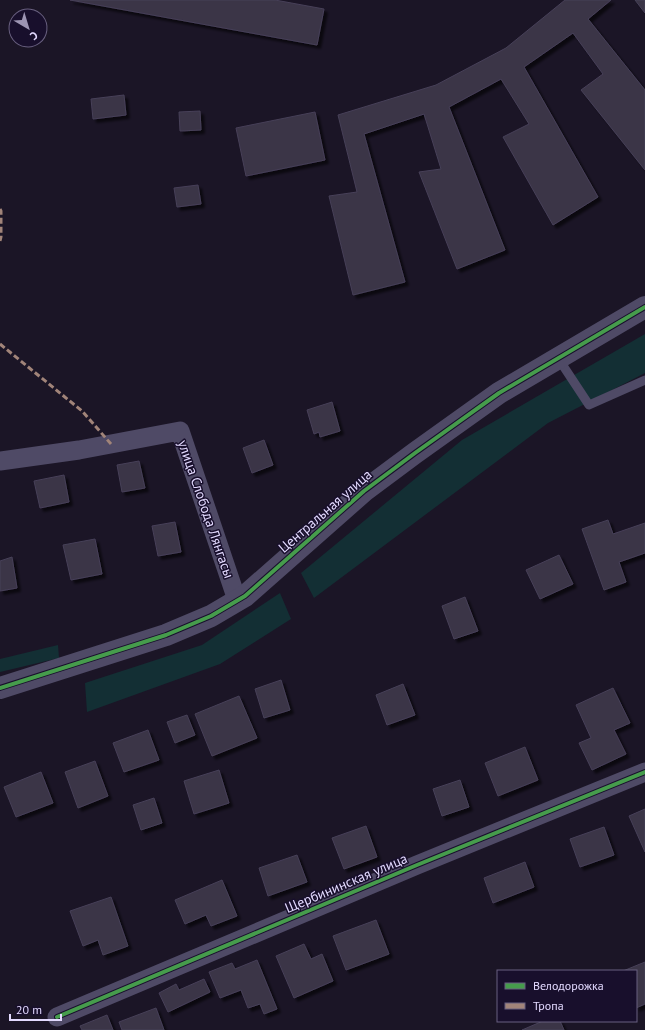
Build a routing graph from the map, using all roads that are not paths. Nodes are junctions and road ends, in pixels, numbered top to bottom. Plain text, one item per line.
1 (645, 307) edge
2 (558, 358) junction
3 (645, 380) edge
4 (0, 461) edge
5 (237, 600) junction
6 (0, 688) edge
7 (645, 772) edge
8 (57, 1017) dead end

1 - 2 street, Центральная улица
2 - 3 lane
2 - 5 street, Центральная улица
4 - 5 street, улица Слобода Лянгасы
5 - 6 street, Центральная улица
7 - 8 street, Щербининская улица

